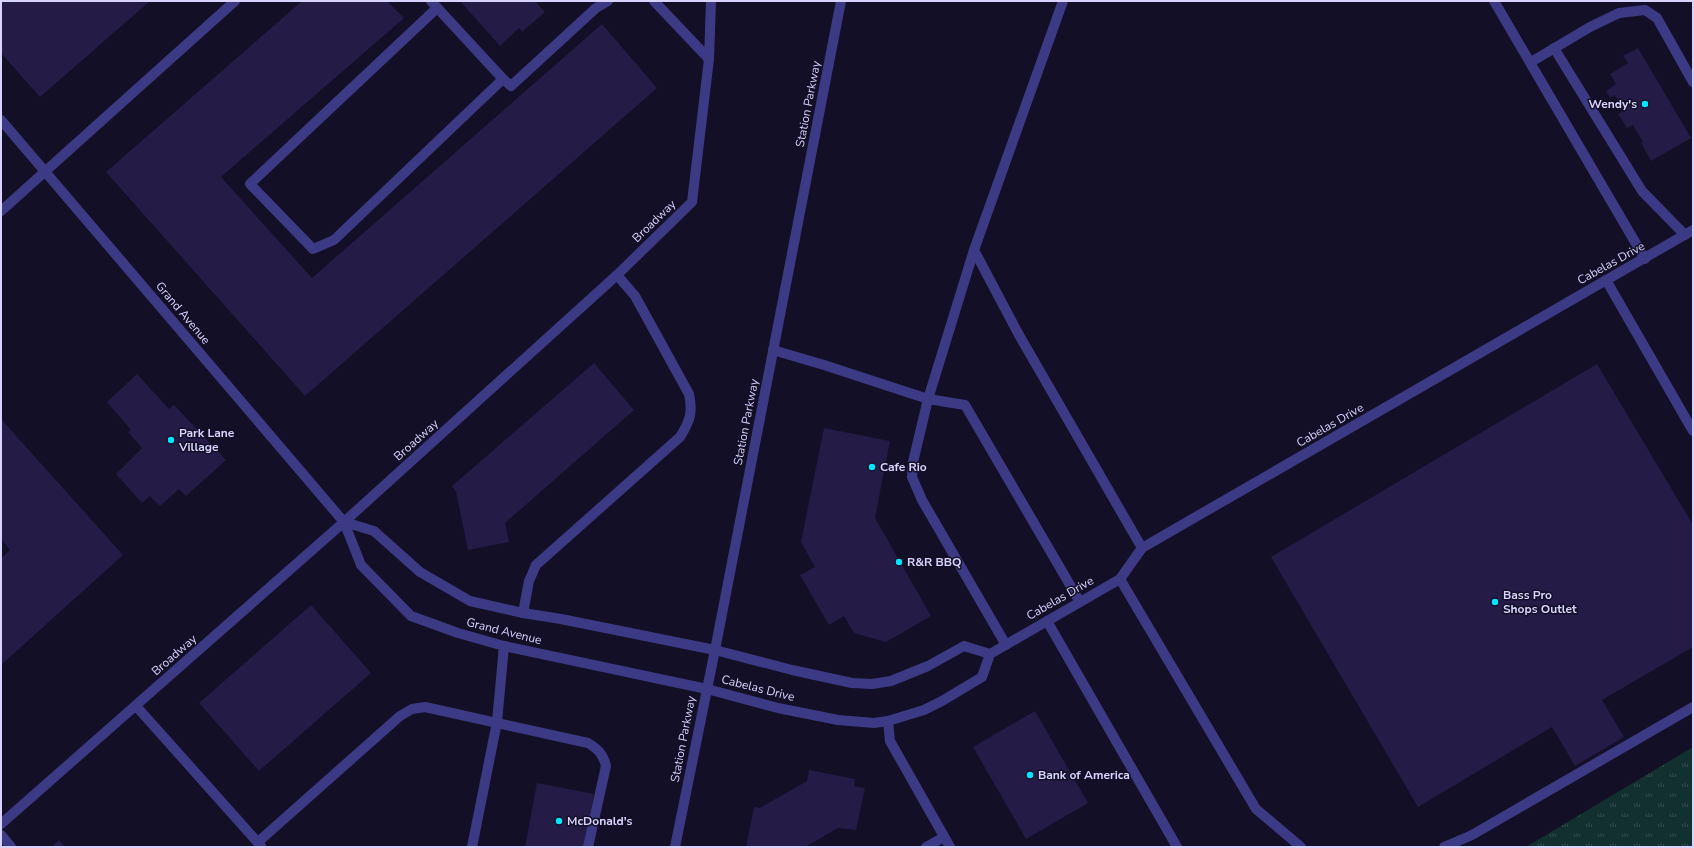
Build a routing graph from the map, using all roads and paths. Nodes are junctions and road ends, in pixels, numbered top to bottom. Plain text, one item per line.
1 (235, 1) edge
2 (608, 1) edge
3 (654, 1) edge
4 (711, 1) edge
5 (841, 1) edge
6 (1063, 1) edge
7 (1494, 1) edge
8 (434, 5) edge
9 (1554, 48) junction
10 (709, 59) junction
11 (1531, 62) junction
12 (503, 79) junction
13 (1693, 82) edge
14 (1, 120) edge
15 (46, 172) junction
16 (1, 211) edge
17 (1689, 232) edge
18 (974, 250) junction
19 (1645, 258) junction
20 (617, 275) junction
21 (1606, 280) junction
22 (773, 350) junction
23 (928, 399) junction
24 (1693, 431) edge
25 (344, 522) junction
26 (1142, 548) junction
27 (1120, 578) junction
28 (1080, 602) junction
29 (523, 613) junction
30 (1048, 620) junction
31 (1006, 645) junction
32 (504, 646) junction
33 (715, 650) junction
34 (990, 654) junction
35 (707, 689) junction
36 (136, 706) junction
37 (1693, 707) edge
38 (888, 721) junction
39 (497, 722) junction
40 (1, 824) edge
41 (1, 836) edge
42 (944, 836) junction
43 (260, 845) edge
44 (11, 847) edge
45 (472, 847) edge
46 (588, 847) edge
47 (675, 847) edge
48 (926, 847) edge
49 (950, 847) edge
50 (1177, 847) edge
51 (1301, 847) edge
52 (1444, 847) edge

1 - 15 street
2 - 12 street
3 - 10 street
4 - 10 street, Broadway
5 - 22 street, Station Parkway
6 - 18 street
7 - 11 street
8 - 12 street
8 - 12 street
9 - 11 street
9 - 13 street
9 - 17 street
10 - 20 street, Broadway
11 - 19 street
14 - 15 street, Grand Avenue
15 - 16 street
15 - 25 street, Grand Avenue
17 - 19 street, Cabelas Drive
18 - 23 street
18 - 26 street
19 - 21 street, Cabelas Drive
20 - 25 street, Broadway
20 - 29 street
21 - 24 street
21 - 26 street, Cabelas Drive
22 - 23 street
22 - 33 street, Station Parkway
23 - 28 street
23 - 31 street
25 - 29 street, Grand Avenue
25 - 32 street, Grand Avenue
25 - 36 street, Broadway
26 - 27 street, Cabelas Drive
27 - 28 street, Cabelas Drive
27 - 51 street
28 - 30 street, Cabelas Drive
29 - 33 street, Grand Avenue
30 - 31 street, Cabelas Drive
30 - 50 street
31 - 34 street, Cabelas Drive
32 - 35 street, Grand Avenue
32 - 39 street
33 - 34 street
33 - 35 street, Station Parkway
34 - 38 street, Cabelas Drive
35 - 38 street, Cabelas Drive
35 - 47 street, Station Parkway
36 - 40 street, Broadway
36 - 43 street
37 - 52 street
38 - 42 street
39 - 43 street
39 - 45 street
39 - 46 street
41 - 44 street
42 - 48 street
42 - 49 street

